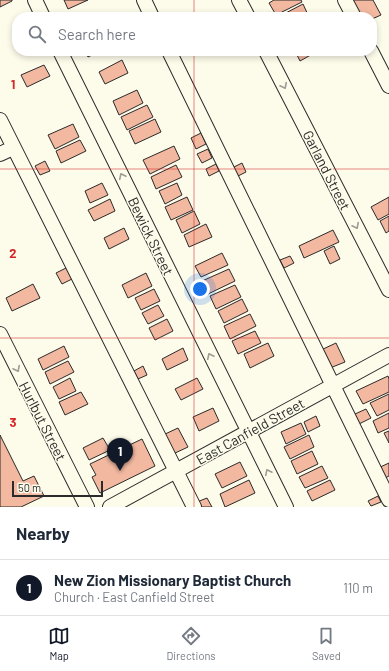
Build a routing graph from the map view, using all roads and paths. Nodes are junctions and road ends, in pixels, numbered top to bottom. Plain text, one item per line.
1 (35, 0) edge
2 (144, 0) edge
3 (239, 0) edge
4 (345, 0) edge
5 (41, 12) edge
6 (150, 12) edge
7 (245, 12) edge
8 (351, 12) edge
9 (62, 56) edge
10 (171, 56) edge
11 (269, 56) edge
12 (374, 56) edge
13 (389, 86) edge
14 (0, 120) edge
15 (13, 148) junction
16 (0, 154) edge
17 (389, 290) edge
18 (0, 334) edge
19 (389, 355) edge
20 (333, 386) junction
21 (248, 432) junction
22 (176, 471) junction
23 (389, 500) edge
24 (86, 507) edge
25 (110, 507) edge
26 (194, 507) edge
27 (286, 507) edge

1 - 5 street
2 - 6 street
3 - 7 street
4 - 8 street
21 -> 9 street, Bewick Street
10 - 20 street
11 -> 17 street, Garland Street
12 - 13 street
14 - 15 street
15 - 16 street
15 - 22 street
18 -> 24 street, Hurlbut Street
19 - 20 street, East Canfield Street
20 - 21 street, East Canfield Street
20 - 23 street
21 - 22 street, East Canfield Street
27 -> 21 street, Bewick Street
22 - 25 street, East Canfield Street
22 - 26 street

